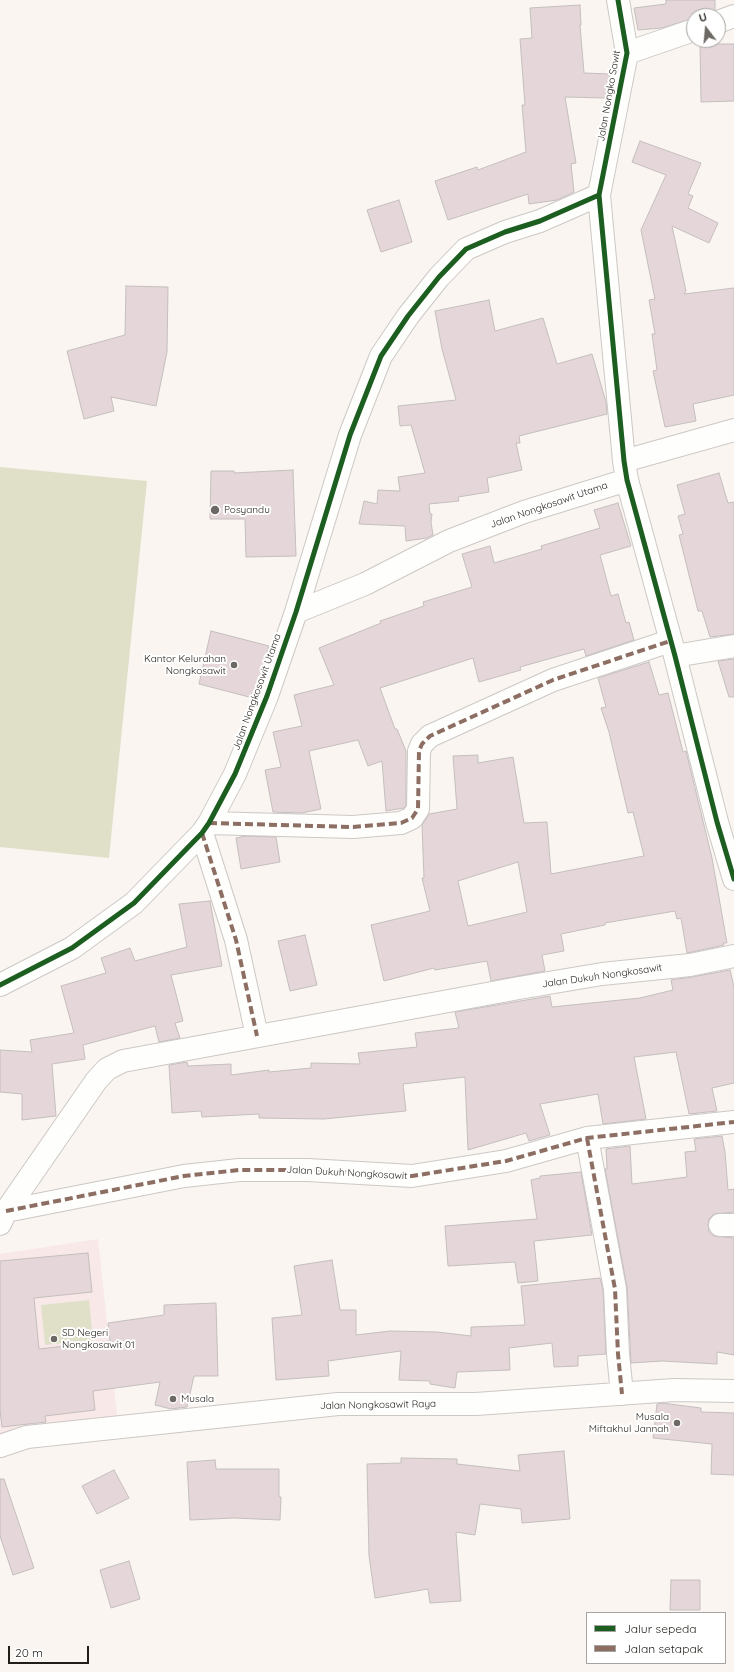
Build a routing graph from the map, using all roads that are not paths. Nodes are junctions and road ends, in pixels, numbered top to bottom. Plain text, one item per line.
1 (618, 0) edge
2 (686, 33) edge
3 (628, 53) junction
4 (600, 195) junction
5 (734, 430) edge
6 (625, 470) junction
7 (296, 612) junction
8 (734, 646) edge
9 (672, 648) junction
10 (205, 828) junction
11 (734, 879) edge
12 (734, 956) edge
13 (0, 985) edge
14 (258, 1036) junction
15 (734, 1122) edge
16 (587, 1138) junction
17 (3, 1218) edge
18 (734, 1392) edge
19 (622, 1394) junction
20 (0, 1446) edge

1 - 3 street, Jalan Nongko Sawit
2 - 3 street
3 - 4 street, Jalan Nongko Sawit
4 - 6 street, Jalan Nongko Sawit
4 - 7 street, Jalan Nongkosawit Utama
5 - 6 street, Jalan Nongkosawit Utama
6 - 7 street, Jalan Nongkosawit Utama
6 - 9 street, Jalan Nongko Sawit
7 - 10 street, Jalan Nongkosawit Utama
8 - 9 street
9 - 10 street
9 - 11 street, Jalan Nongko Sawit
10 - 13 street, Jalan Nongkosawit Utama
10 - 14 street
12 - 14 street, Jalan Dukuh Nongkosawit
14 - 17 street, Jalan Dukuh Nongkosawit
15 - 16 street, Jalan Dukuh Nongkosawit
16 - 17 street, Jalan Dukuh Nongkosawit
16 - 19 street
18 - 19 street, Jalan Nongkosawit Raya
19 - 20 street, Jalan Nongkosawit Raya

